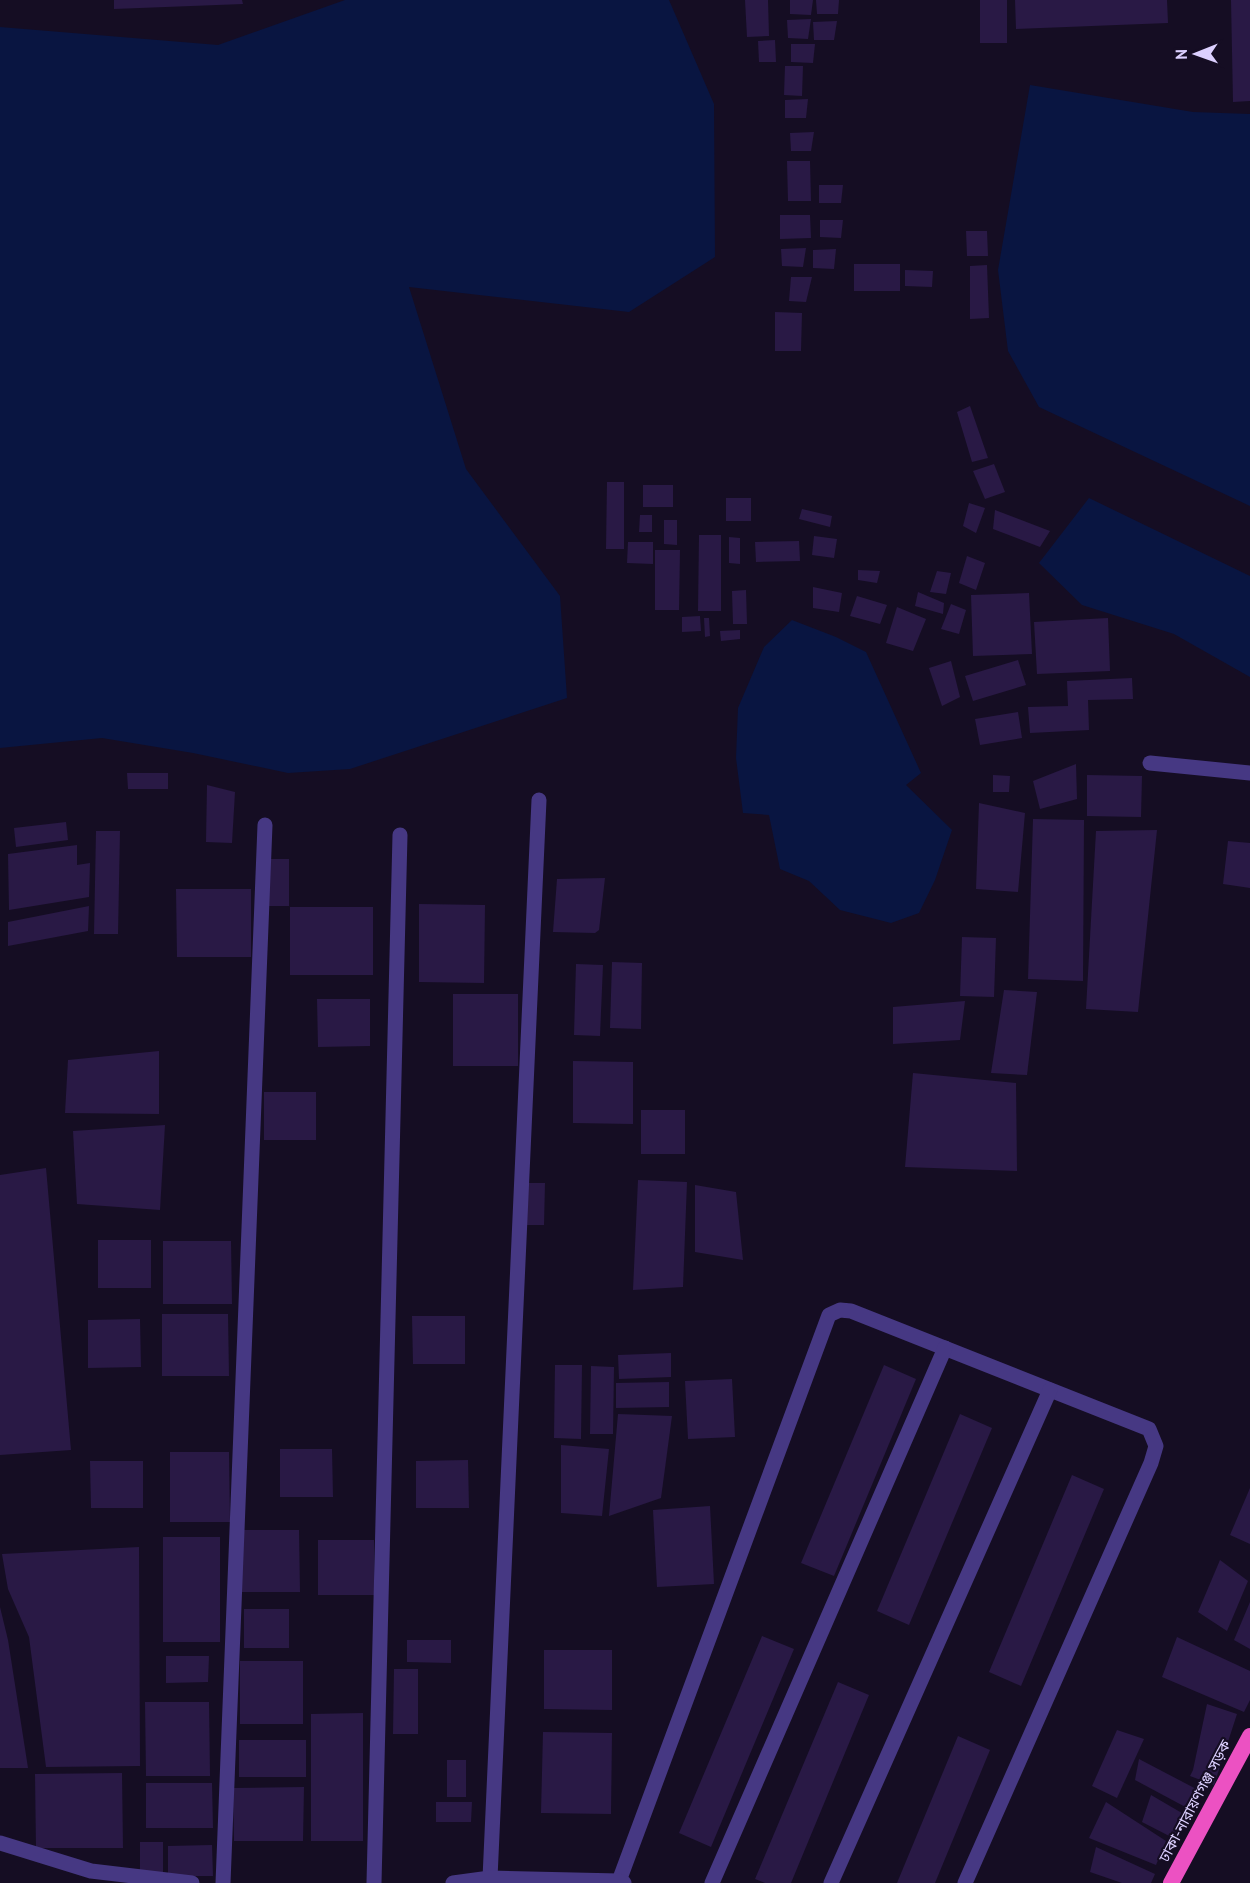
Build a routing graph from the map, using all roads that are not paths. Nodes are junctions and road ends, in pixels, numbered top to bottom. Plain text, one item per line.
1 (1150, 763) dead end
2 (1250, 772) edge
3 (539, 800) dead end
4 (265, 825) dead end
5 (400, 835) dead end
6 (945, 1348) junction
7 (1050, 1390) junction
8 (1250, 1736) edge
9 (0, 1843) edge
10 (490, 1878) junction
11 (622, 1882) edge
12 (192, 1883) edge
13 (222, 1883) edge
14 (374, 1883) edge
15 (453, 1883) edge
16 (712, 1883) edge
17 (831, 1883) edge
18 (965, 1883) edge
19 (1171, 1883) edge

1 - 2 street
3 - 10 street
4 - 13 street
5 - 14 street
6 - 7 street
6 - 11 street
6 - 16 street
7 - 17 street
7 - 18 street
8 - 19 highway, ঢাকা-নারায়ণগঞ্জ সড়ক
9 - 12 street
10 - 11 street
10 - 15 street

